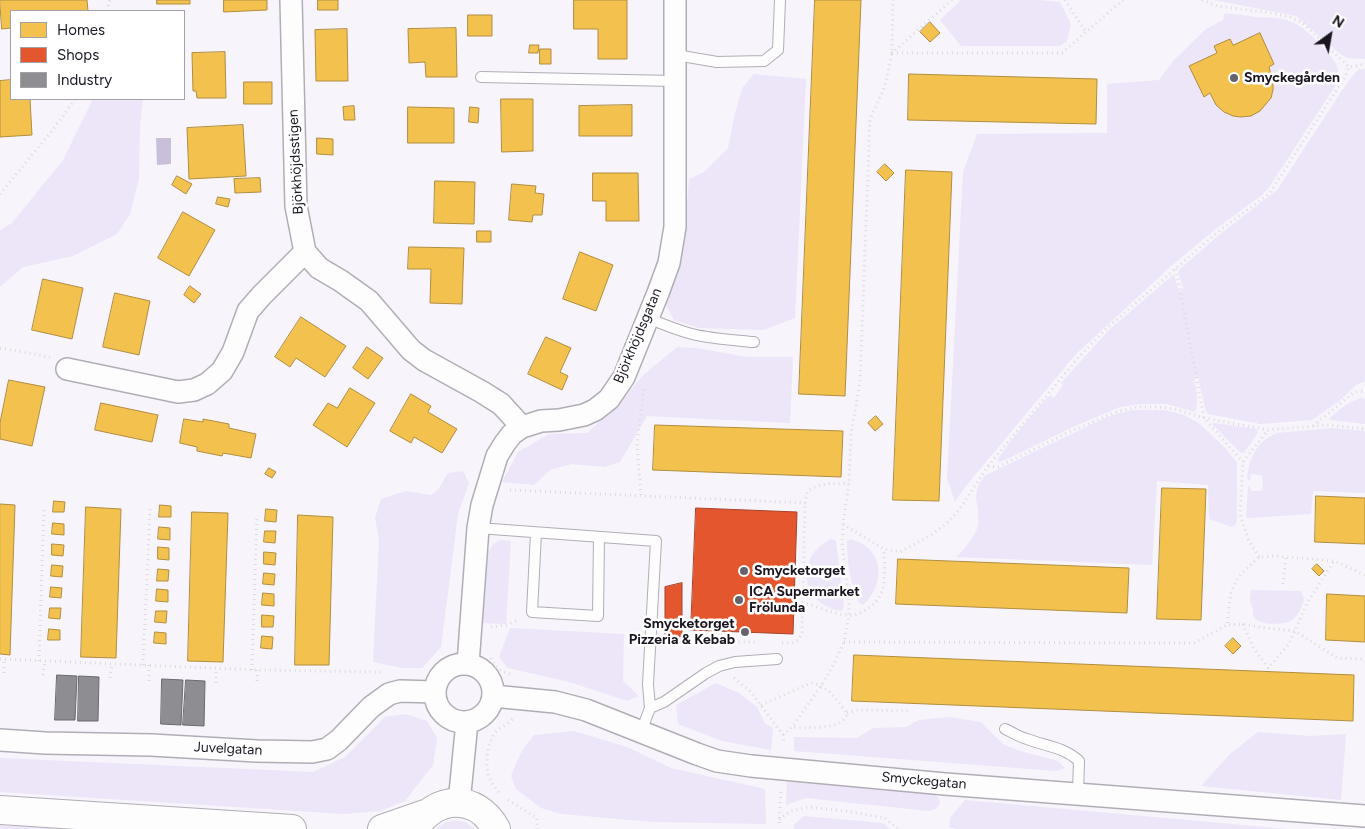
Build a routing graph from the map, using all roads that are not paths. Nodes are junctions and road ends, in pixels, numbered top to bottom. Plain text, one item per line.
1 (291, 0) edge
2 (675, 0) edge
3 (780, 0) edge
4 (676, 55) junction
5 (481, 77) dead end
6 (674, 81) junction
7 (305, 252) junction
8 (648, 318) junction
9 (754, 342) dead end
10 (67, 369) road end
11 (522, 427) junction
12 (478, 528) junction
13 (536, 533) junction
14 (599, 537) junction
15 (778, 659) dead end
16 (468, 664) junction
17 (435, 692) junction
18 (493, 696) junction
19 (650, 708) junction
20 (467, 722) junction
21 (1005, 729) dead end
22 (641, 732) junction
23 (0, 740) edge
24 (1078, 793) junction
25 (459, 803) junction
26 (0, 810) edge
27 (1365, 816) edge
28 (420, 822) edge
29 (498, 826) edge
30 (292, 829) edge
31 (382, 829) edge

1 - 7 street, Björkhöjdsstigen
2 - 4 street, Björkhöjdsgatan
3 - 4 lane
4 - 6 street, Björkhöjdsgatan
5 - 6 lane
6 - 8 street, Björkhöjdsgatan
7 - 10 street
7 - 11 street
8 - 9 lane
8 - 11 street, Björkhöjdsgatan
11 - 12 street
12 - 13 lane
12 - 16 street
13 - 14 lane
13 - 14 lane
14 - 19 lane
15 - 19 lane
16 - 17 street
16 - 18 street
17 - 20 street
17 - 23 street, Juvelgatan
18 - 20 street
18 - 22 street, Smyckegatan
19 - 22 lane
20 - 25 street
21 - 24 lane
22 - 24 street, Smyckegatan
24 - 27 street, Smyckegatan
25 - 28 street
25 - 29 street
26 - 30 street
28 - 31 street

